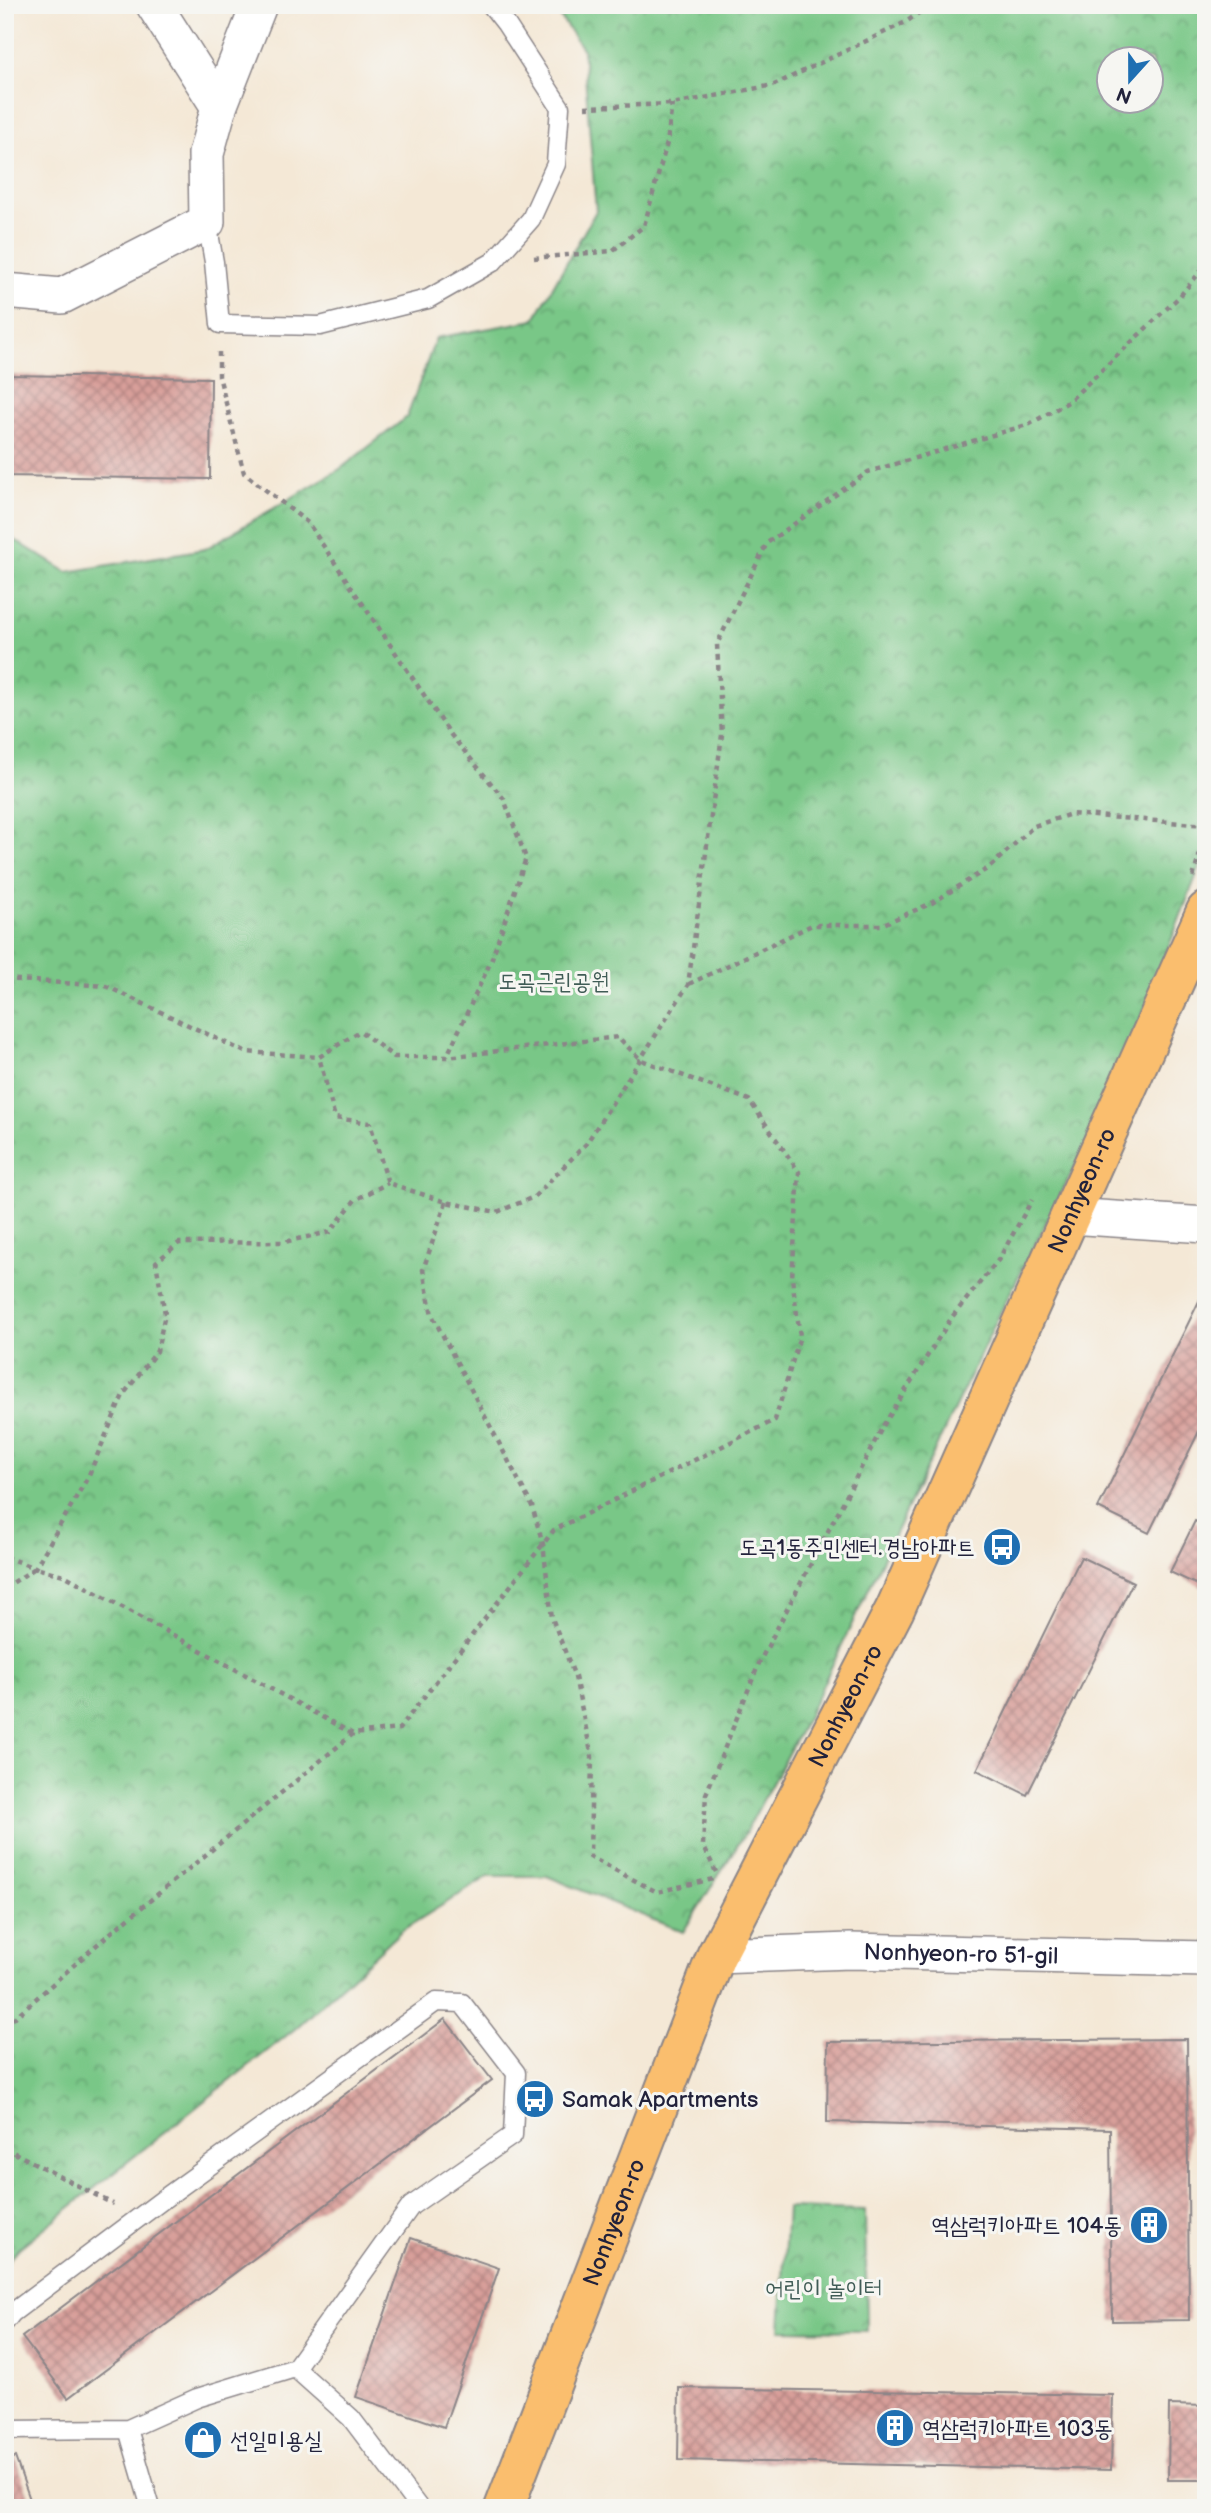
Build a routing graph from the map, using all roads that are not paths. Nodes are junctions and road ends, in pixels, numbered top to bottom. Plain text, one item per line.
1 (154, 5) edge
2 (259, 5) edge
3 (491, 5) edge
4 (219, 107) junction
5 (207, 222) junction
6 (5, 291) edge
7 (1199, 896) edge
8 (1069, 1216) junction
9 (1206, 1225) edge
10 (716, 1956) junction
11 (1206, 1959) edge
12 (5, 2322) edge
13 (295, 2368) junction
14 (128, 2429) junction
15 (5, 2430) edge
16 (151, 2508) edge
17 (419, 2508) edge
18 (504, 2508) edge

1 - 4 street
2 - 4 street
3 - 5 lane
4 - 5 street
5 - 6 street
7 - 8 main road, Nonhyeon-ro
8 - 9 street
8 - 10 main road, Nonhyeon-ro
10 - 11 street, Nonhyeon-ro 51-gil
10 - 18 main road, Nonhyeon-ro
12 - 13 lane
13 - 14 lane
13 - 17 lane
14 - 15 lane
14 - 16 lane

